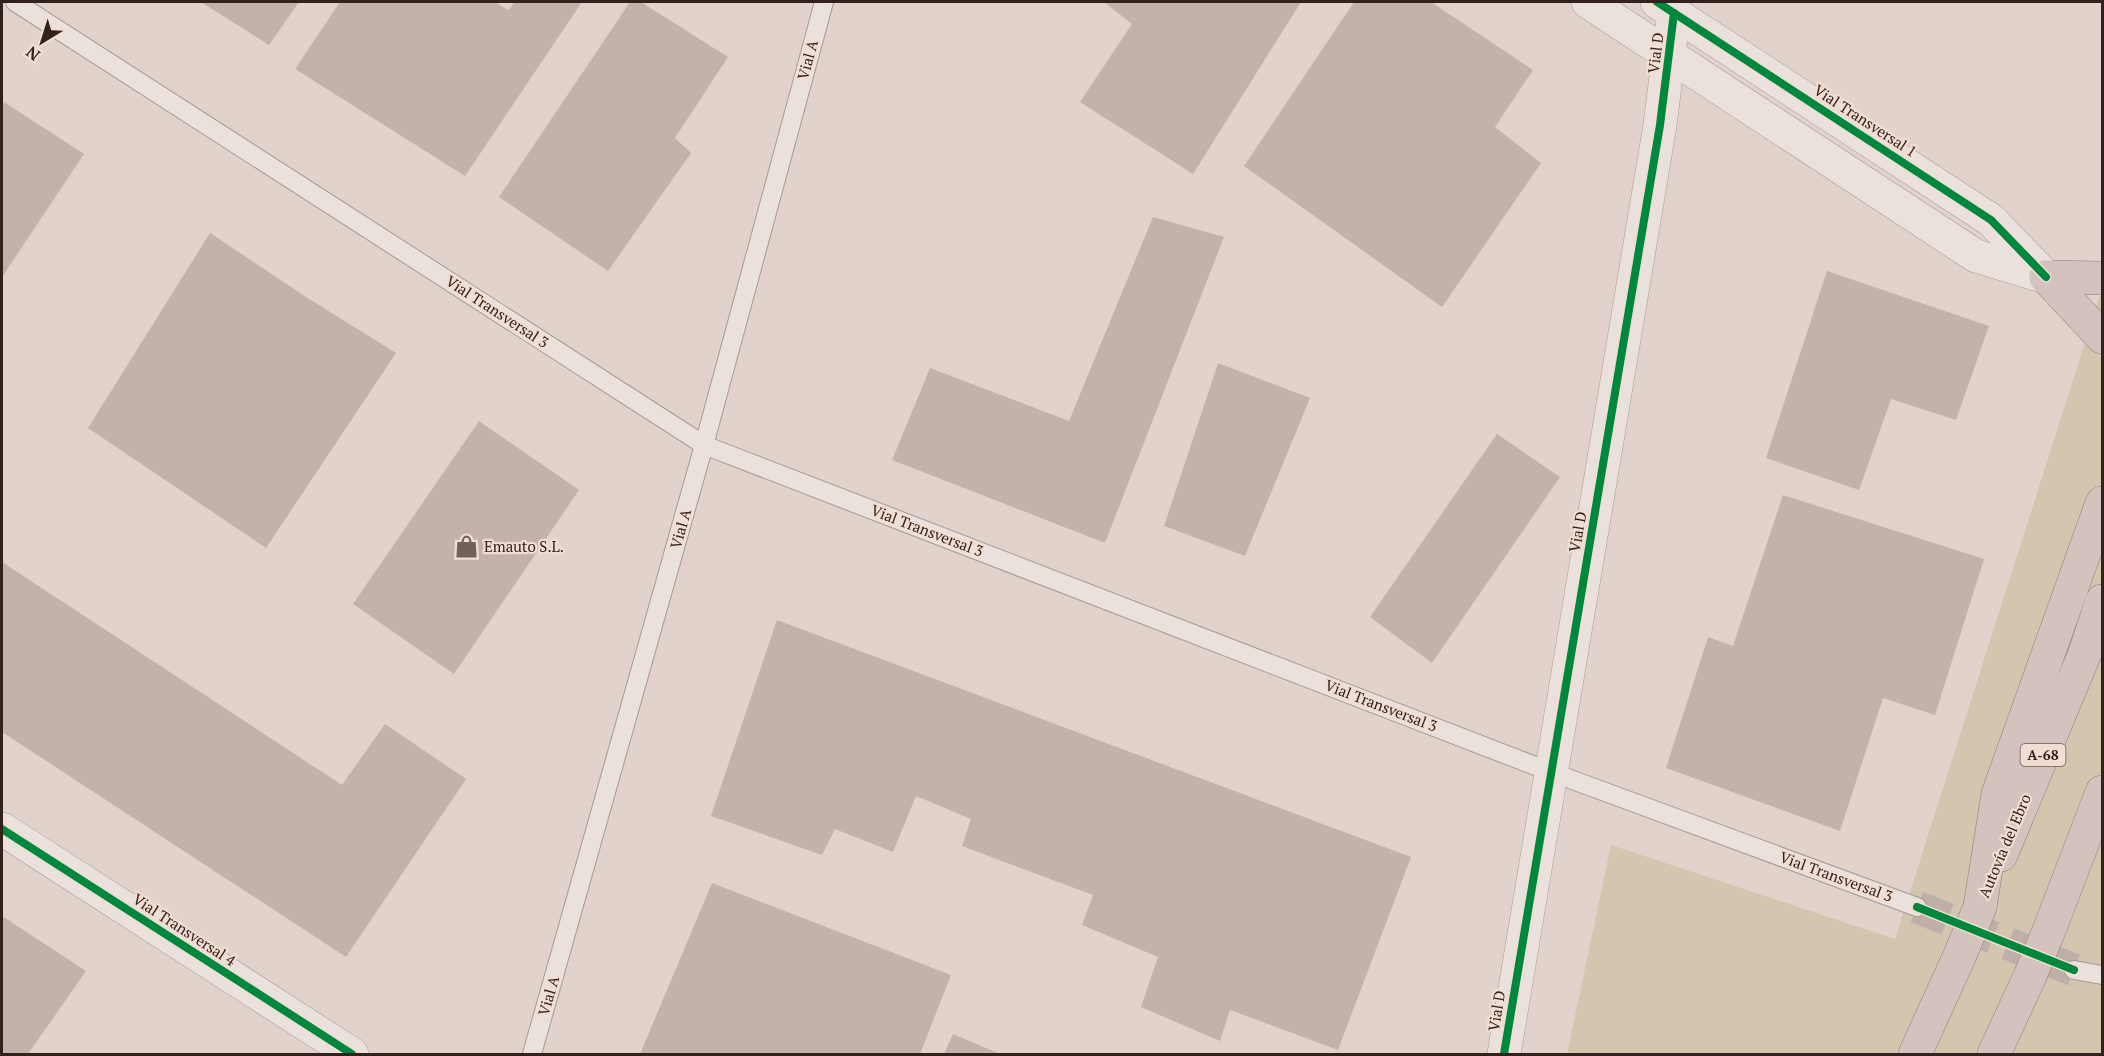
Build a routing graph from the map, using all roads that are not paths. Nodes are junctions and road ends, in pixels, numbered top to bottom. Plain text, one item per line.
1 (15, 2) edge
2 (824, 2) edge
3 (1588, 2) edge
4 (1666, 7) edge
5 (1669, 56) junction
6 (2046, 277) junction
7 (2103, 278) edge
8 (2103, 337) edge
9 (704, 445) junction
10 (2103, 503) edge
11 (2103, 601) edge
12 (1551, 772) junction
13 (2103, 792) edge
14 (2, 829) edge
15 (1917, 907) tunnel mouth
16 (1980, 907) junction
17 (2074, 970) tunnel mouth
18 (2103, 975) edge
19 (352, 1054) edge
20 (532, 1054) edge
21 (1504, 1054) edge
22 (1916, 1054) edge
23 (1995, 1054) edge

1 - 9 lane, Vial Transversal 3
2 - 9 lane, Vial A
3 - 5 street
4 - 5 street, Vial D
4 - 6 street, Vial Transversal 1
5 - 6 street
5 - 12 street, Vial D
6 - 7 highway
6 - 8 highway
9 - 12 lane, Vial Transversal 3
9 - 20 lane, Vial A
10 - 16 highway
11 - 16 highway, Autovía del Ebro / A-68
12 - 15 lane, Vial Transversal 3
12 - 21 street, Vial D
13 - 23 highway, bridge
14 - 19 street, Vial Transversal 4
16 - 22 highway, Autovía del Ebro / A-68, bridge
17 - 18 lane

